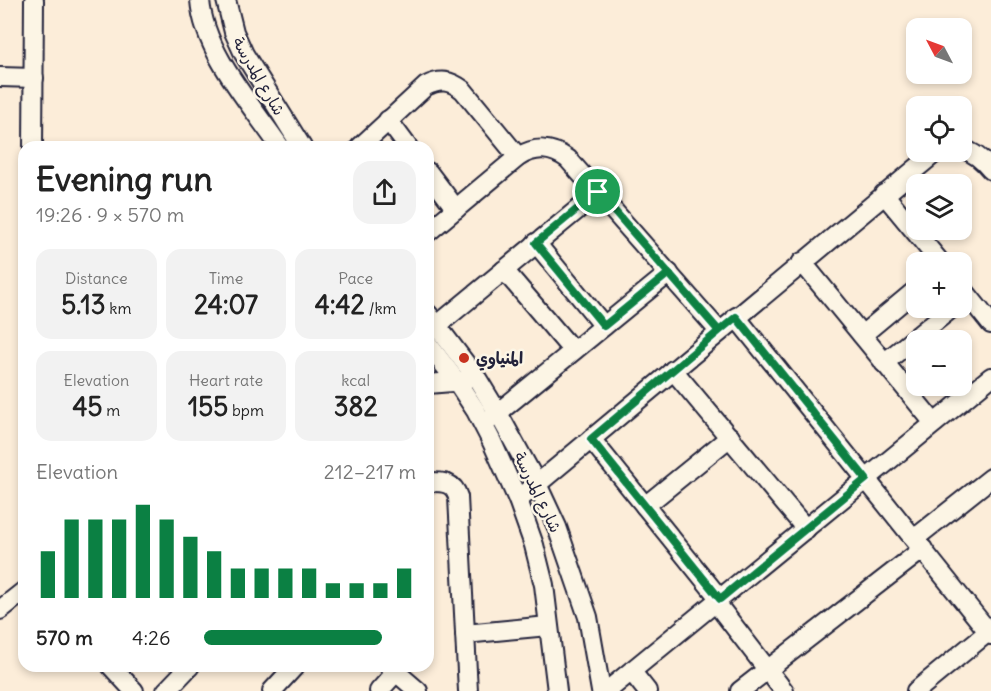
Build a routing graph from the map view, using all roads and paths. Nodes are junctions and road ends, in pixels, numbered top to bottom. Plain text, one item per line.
1 (34, 0) edge
2 (200, 0) edge
3 (226, 0) edge
4 (0, 77) edge
5 (34, 78) junction
6 (388, 120) junction
7 (33, 141) edge
8 (276, 141) edge
9 (298, 141) edge
10 (366, 141) edge
11 (404, 141) edge
12 (972, 153) edge
13 (518, 157) junction
14 (924, 162) edge
15 (991, 170) edge
16 (434, 180) edge
17 (598, 192) junction
18 (884, 194) junction
19 (456, 209) junction
20 (434, 227) edge
21 (536, 243) junction
22 (932, 252) edge
23 (802, 262) junction
24 (504, 270) junction
25 (669, 273) junction
26 (906, 298) edge
27 (972, 304) edge
28 (736, 317) junction
29 (940, 318) edge
30 (434, 321) edge
31 (991, 324) edge
32 (604, 326) junction
33 (434, 329) edge
34 (719, 331) junction
35 (862, 335) junction
36 (573, 351) junction
37 (434, 352) edge
38 (884, 363) junction
39 (673, 370) junction
40 (991, 377) edge
41 (478, 380) junction
42 (458, 382) junction
43 (434, 384) edge
44 (498, 413) junction
45 (934, 423) junction
46 (483, 425) junction
47 (730, 437) junction
48 (591, 439) junction
49 (866, 479) junction
50 (434, 483) edge
51 (537, 484) junction
52 (989, 484) edge
53 (518, 500) junction
54 (645, 506) junction
55 (806, 529) junction
56 (918, 544) junction
57 (18, 596) edge
58 (718, 601) junction
59 (0, 610) edge
60 (548, 626) junction
61 (990, 633) edge
62 (465, 634) junction
63 (767, 670) junction
64 (117, 672) edge
65 (184, 672) edge
66 (391, 672) edge
67 (396, 672) edge
68 (632, 672) junction
69 (134, 691) edge
70 (166, 691) edge
71 (380, 691) edge
72 (418, 691) edge
73 (468, 691) edge
74 (557, 691) edge
75 (601, 691) edge
76 (606, 691) edge
77 (647, 691) edge
78 (740, 691) edge
79 (784, 691) edge
80 (916, 691) edge

1 - 5 street
2 - 8 street, شارع المدرسة
3 - 9 street, شارع المدرسة
4 - 5 street
5 - 7 street
6 - 10 street
6 - 11 street
6 - 13 street
12 - 15 street
13 - 17 street
13 - 19 street
14 - 18 street
16 - 19 street
17 - 21 street
17 - 25 street
18 - 22 street
18 - 23 street
19 - 20 street
21 - 24 street
21 - 32 street
23 - 28 street
23 - 35 street
24 - 30 street
24 - 36 street
25 - 32 street
25 - 34 street
26 - 35 street
27 - 31 street
28 - 34 street
28 - 49 street
29 - 38 street
32 - 36 street
33 - 41 street, شارع المدرسة
34 - 39 street
35 - 38 street
36 - 44 street
37 - 42 street, شارع المدرسة
38 - 45 street
39 - 47 street
39 - 48 street
40 - 45 street
41 - 42 street
41 - 44 street, شارع المدرسة
42 - 43 street
42 - 46 street, شارع المدرسة
44 - 46 street
44 - 51 street, شارع المدرسة
45 - 49 street
46 - 53 street, شارع المدرسة
47 - 54 street
47 - 55 street
48 - 51 street
48 - 54 street
49 - 55 street
49 - 56 street
50 - 62 street
51 - 53 street
51 - 75 street, شارع المدرسة
52 - 56 street
53 - 60 street, شارع المدرسة
54 - 58 street
55 - 58 street
56 - 61 street
56 - 63 street
57 - 59 street
58 - 63 street
58 - 68 street
60 - 62 street
60 - 74 street, شارع المدرسة
61 - 80 street
62 - 73 street
63 - 78 street
63 - 79 street
64 - 69 street
65 - 70 street
66 - 71 street
67 - 72 street
68 - 76 street
68 - 77 street

